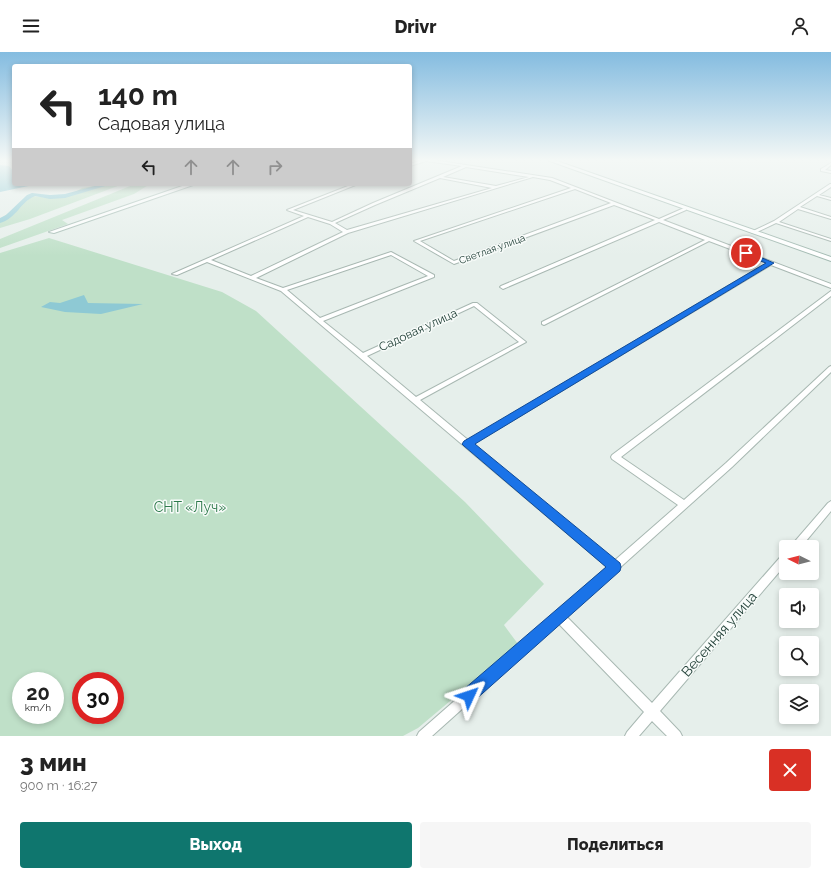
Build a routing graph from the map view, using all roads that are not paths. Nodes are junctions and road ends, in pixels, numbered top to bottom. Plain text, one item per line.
1 (170, 192) edge
2 (336, 192) edge
3 (403, 192) edge
4 (481, 192) edge
5 (563, 192) edge
6 (585, 192) edge
7 (639, 192) edge
8 (821, 192) edge
9 (816, 195) junction
10 (831, 199) edge
11 (615, 203) junction
12 (685, 208) junction
13 (798, 208) junction
14 (307, 216) junction
15 (831, 218) edge
16 (661, 220) junction
17 (776, 222) junction
18 (332, 223) junction
19 (52, 232) dead end
20 (346, 232) junction
21 (753, 232) junction
22 (710, 239) junction
23 (831, 240) edge
24 (831, 259) edge
25 (206, 260) junction
26 (771, 263) junction
27 (175, 274) dead end
28 (251, 278) junction
29 (831, 286) edge
30 (504, 287) dead end
31 (283, 290) junction
32 (831, 293) edge
33 (320, 320) junction
34 (544, 323) dead end
35 (362, 356) junction
36 (831, 368) edge
37 (415, 400) junction
38 (467, 444) junction
39 (684, 505) junction
40 (831, 505) edge
41 (800, 540) edge
42 (779, 565) edge
43 (615, 567) junction
44 (559, 617) junction
45 (652, 710) junction
46 (424, 736) edge
47 (630, 736) edge
48 (676, 736) edge

1 - 19 street
2 - 14 street
3 - 18 street
4 - 20 street
5 - 11 street, Светлая улица
6 - 11 street
7 - 12 street
8 - 9 street
9 - 10 street
9 - 13 street
11 - 16 street
12 - 16 street
12 - 21 street
13 - 15 street
13 - 17 street
14 - 18 street
14 - 25 street
16 - 22 street
16 - 30 street
17 - 21 street
17 - 23 street
18 - 20 street
20 - 28 street
21 - 24 street
22 - 26 street
22 - 34 street
25 - 27 street
25 - 28 street, Садовая улица
26 - 29 street
26 - 38 street
28 - 31 street, Садовая улица
31 - 33 street, Садовая улица
31 - 33 street
32 - 39 street
33 - 35 street, Садовая улица
35 - 37 street, Садовая улица
35 - 37 street, Садовая улица
36 - 39 street
37 - 38 street, Садовая улица
38 - 43 street, Садовая улица
39 - 43 street
40 - 41 street
42 - 45 street, Весенняя улица
43 - 44 street
44 - 45 street
44 - 46 street
45 - 47 street, Весенняя улица
45 - 48 street

